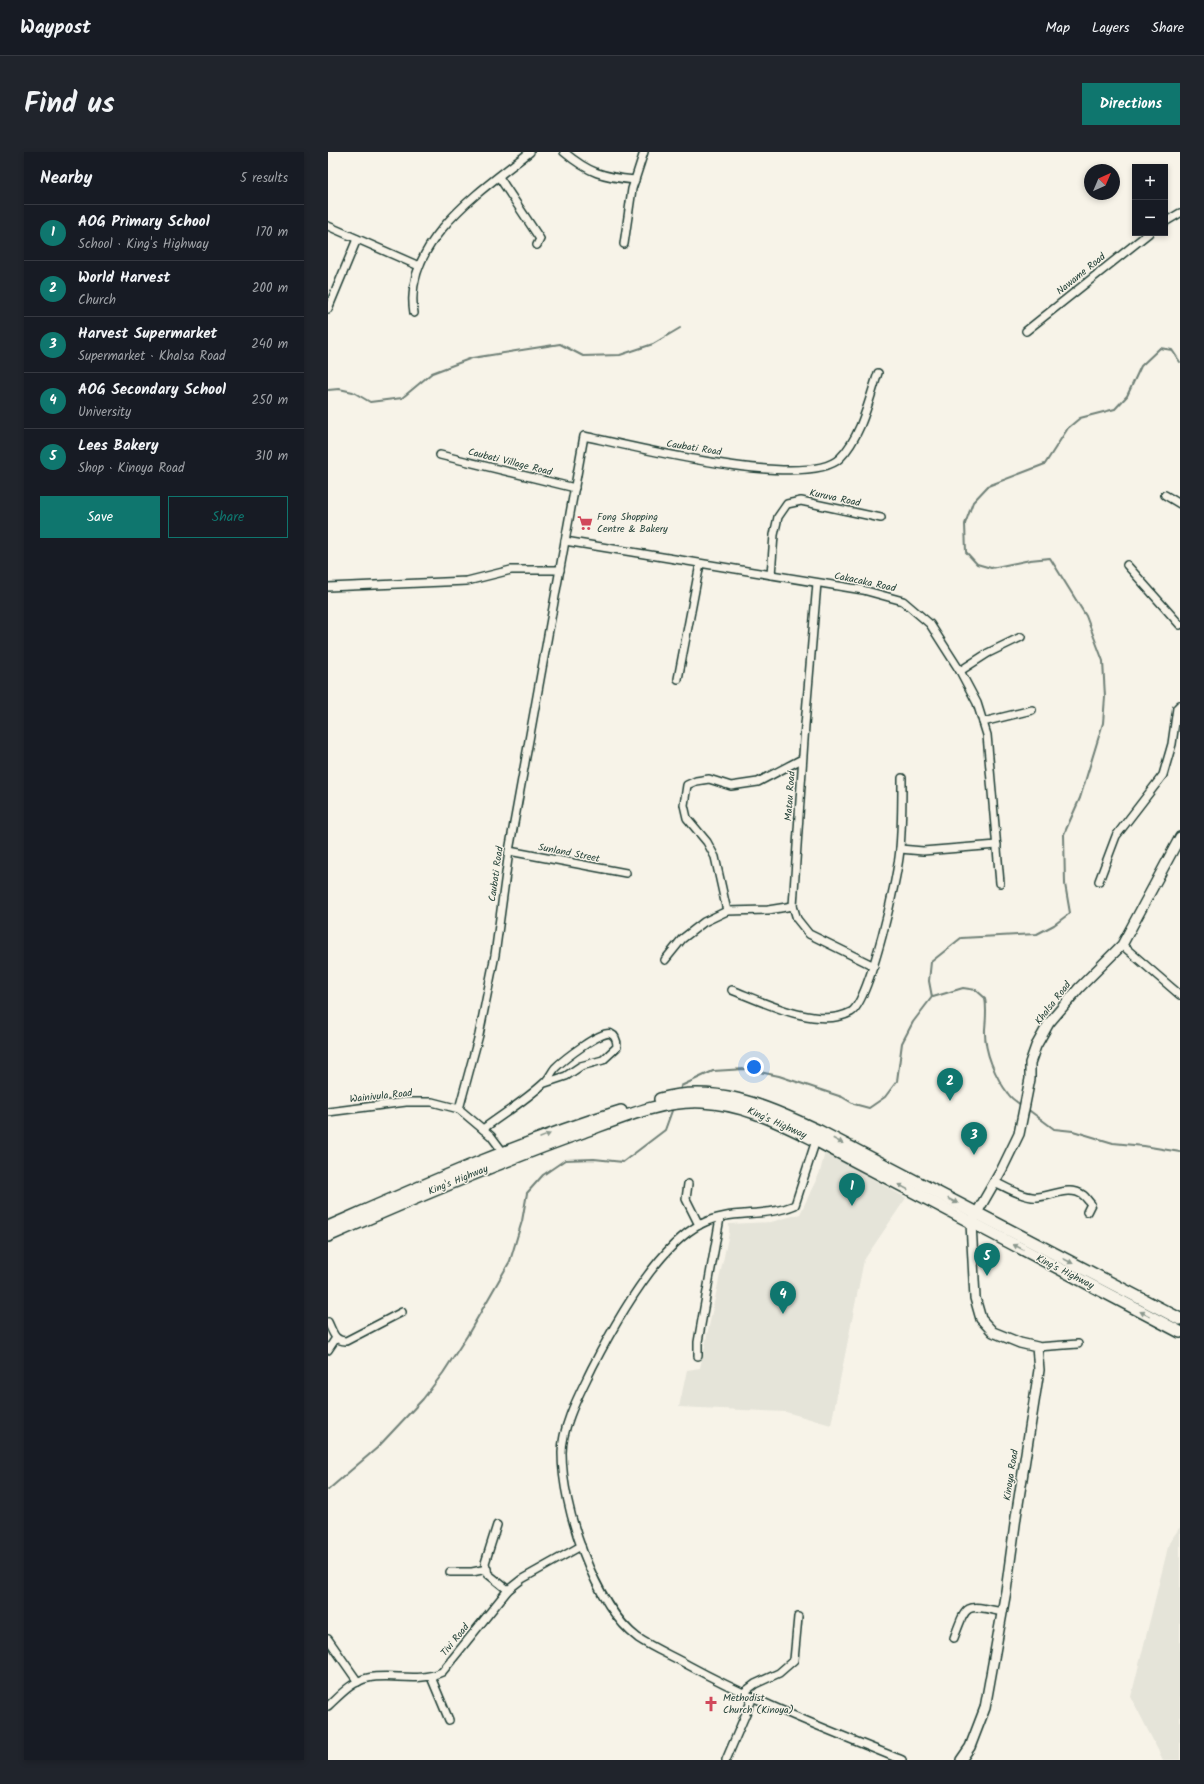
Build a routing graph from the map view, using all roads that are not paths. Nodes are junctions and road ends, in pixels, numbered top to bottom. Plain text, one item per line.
1 (530, 152) edge
2 (564, 152) edge
3 (644, 152) edge
4 (499, 177) junction
5 (635, 180) junction
6 (1180, 213) edge
7 (1168, 220) edge
8 (328, 226) edge
9 (1145, 236) edge
10 (357, 239) junction
11 (624, 244) dead end
12 (537, 245) dead end
13 (419, 266) junction
14 (328, 309) edge
15 (414, 313) dead end
16 (1026, 331) dead end
17 (878, 373) dead end
18 (440, 455) dead end
19 (575, 488) junction
20 (1165, 495) dead end
21 (1180, 504) edge
22 (881, 518) dead end
23 (565, 540) junction
24 (700, 564) junction
25 (1127, 565) dead end
26 (560, 570) junction
27 (771, 575) junction
28 (816, 583) junction
29 (328, 587) edge
30 (1180, 625) edge
31 (1021, 636) dead end
32 (960, 671) junction
33 (678, 679) dead end
34 (1180, 705) edge
35 (1032, 710) dead end
36 (983, 722) junction
37 (802, 759) junction
38 (902, 778) dead end
39 (1180, 837) edge
40 (997, 845) junction
41 (900, 850) junction
42 (509, 851) junction
43 (626, 874) dead end
44 (1099, 881) dead end
45 (1000, 883) dead end
46 (793, 906) junction
47 (727, 912) junction
48 (1122, 945) junction
49 (665, 960) dead end
50 (874, 966) junction
51 (732, 990) dead end
52 (1180, 995) edge
53 (545, 1083) junction
54 (458, 1109) junction
55 (328, 1112) edge
56 (483, 1129) junction
57 (817, 1136) junction
58 (506, 1156) junction
59 (995, 1182) junction
60 (688, 1184) dead end
61 (1087, 1212) dead end
62 (977, 1213) junction
63 (720, 1218) junction
64 (971, 1223) junction
65 (699, 1225) junction
66 (328, 1227) edge
67 (328, 1236) edge
68 (402, 1312) dead end
69 (1180, 1319) edge
70 (328, 1322) edge
71 (1180, 1332) edge
72 (336, 1338) junction
73 (1078, 1344) dead end
74 (1037, 1347) junction
75 (328, 1350) edge
76 (698, 1356) dead end
77 (497, 1525) dead end
78 (581, 1546) junction
79 (487, 1569) junction
80 (450, 1572) dead end
81 (508, 1590) junction
82 (1002, 1612) junction
83 (798, 1617) dead end
84 (954, 1638) dead end
85 (328, 1639) edge
86 (431, 1677) junction
87 (358, 1682) junction
88 (743, 1693) junction
89 (753, 1697) junction
90 (328, 1706) edge
91 (449, 1720) dead end
92 (726, 1760) edge
93 (902, 1760) edge
94 (961, 1760) edge

1 - 4 street
2 - 5 street
3 - 5 street
4 - 12 street
4 - 13 street
5 - 11 street
6 - 7 street
8 - 10 street
9 - 16 street, Nawame Road
10 - 13 street
10 - 14 street
13 - 15 street
17 - 19 street, Caubati Road
18 - 19 street, Caubati Village Road
19 - 23 street, Caubati Road
20 - 21 street
22 - 27 street, Kuruva Road
23 - 24 street, Cakacaka Road
23 - 26 street, Caubati Road
24 - 27 street, Cakacaka Road
24 - 33 street
25 - 30 street
26 - 29 street
26 - 42 street, Caubati Road
27 - 28 street, Cakacaka Road
28 - 32 street, Cakacaka Road
28 - 37 street, Matau Road
31 - 32 street
32 - 36 street, Cakacaka Road
34 - 44 street
35 - 36 street
36 - 40 street, Cakacaka Road
37 - 46 street, Matau Road
37 - 47 street
38 - 41 street
39 - 48 main road, Khalsa Road
40 - 41 street
40 - 45 street, Cakacaka Road
41 - 50 street
42 - 43 street, Sunland Street
42 - 54 street, Caubati Road
46 - 47 street
46 - 50 street, Matau Road
47 - 49 street
48 - 52 street
48 - 59 main road, Khalsa Road
50 - 51 street
53 - 53 street
53 - 56 street
54 - 55 street, Wainivula Road
54 - 56 street
56 - 58 street
57 - 58 highway, King's Highway
57 -> 62 highway, King's Highway
57 - 63 street
64 -> 57 highway, King's Highway
58 - 66 highway, King's Highway
58 - 67 highway, King's Highway
59 - 61 street
59 - 62 main road, Khalsa Road
60 - 65 street
62 - 64 main road, Khalsa Road
62 -> 69 highway, King's Highway
63 - 65 street
63 - 76 street
71 -> 64 highway, King's Highway
64 - 74 main road
65 - 78 street
68 - 72 street
70 - 72 street
72 - 75 street
73 - 74 street
74 - 82 main road, Kinoya Road
77 - 79 street
78 - 81 street, Tivi Road
78 - 88 street
79 - 80 street
79 - 81 street
81 - 86 street, Tivi Road
82 - 84 street
82 - 94 main road, Kinoya Road
83 - 88 street
85 - 87 street
86 - 87 street
86 - 91 street
87 - 90 street
88 - 89 street
89 - 92 street
89 - 93 street

